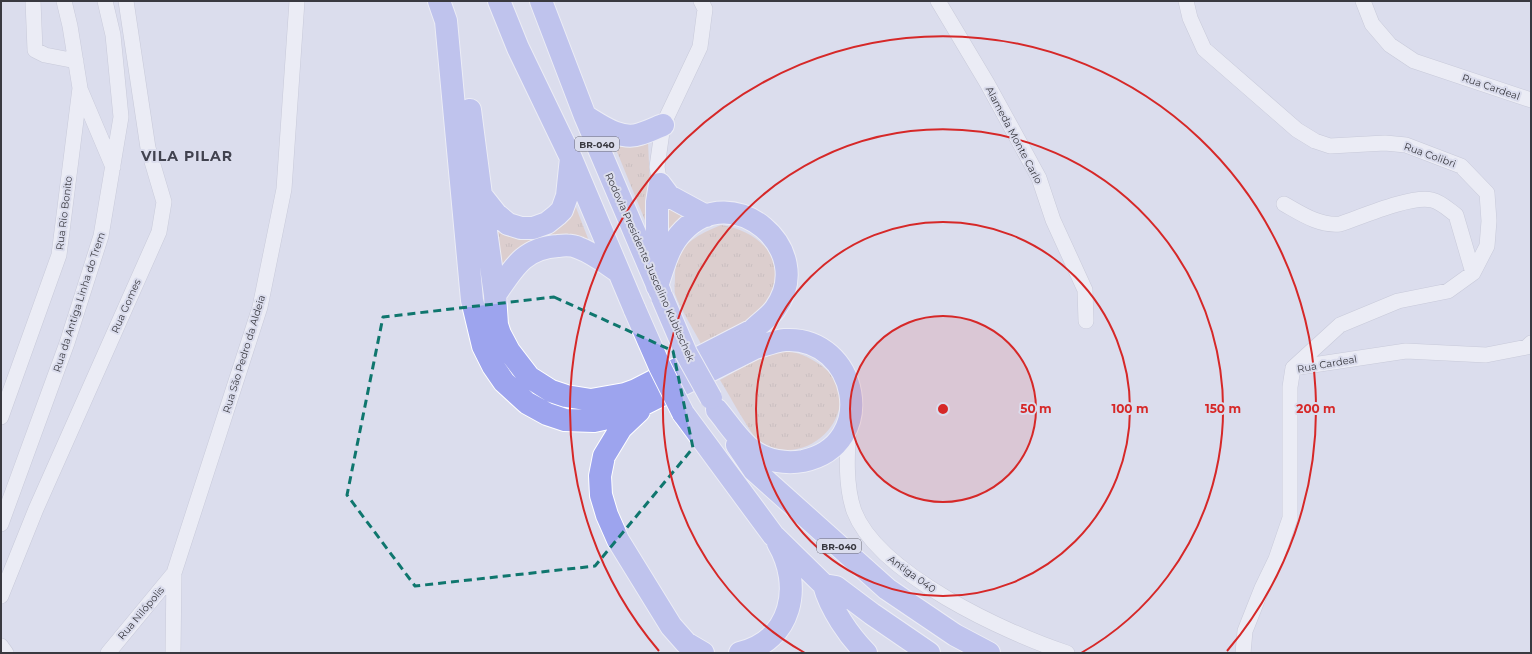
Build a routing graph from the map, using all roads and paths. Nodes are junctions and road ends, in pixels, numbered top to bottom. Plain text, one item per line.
1 (33, 1) edge
2 (64, 1) edge
3 (105, 1) edge
4 (126, 1) edge
5 (297, 1) edge
6 (439, 1) edge
7 (451, 1) edge
8 (499, 1) edge
9 (541, 1) edge
10 (701, 1) edge
11 (938, 1) edge
12 (1186, 1) edge
13 (1363, 1) edge
14 (76, 61) junction
15 (80, 88) junction
16 (1531, 100) edge
17 (585, 116) junction
18 (663, 125) junction
19 (571, 158) junction
20 (113, 167) junction
21 (660, 184) junction
22 (481, 195) junction
23 (1284, 204) dead end
24 (706, 216) junction
25 (619, 272) junction
26 (1473, 274) junction
27 (660, 292) junction
28 (495, 295) junction
29 (1086, 321) dead end
30 (1531, 343) edge
31 (1293, 368) junction
32 (647, 404) junction
33 (714, 404) junction
34 (1, 418) edge
35 (850, 423) junction
36 (1, 524) edge
37 (773, 535) junction
38 (174, 573) junction
39 (824, 585) junction
40 (1, 596) edge
41 (1, 646) edge
42 (6, 653) edge
43 (108, 653) edge
44 (173, 653) edge
45 (703, 653) edge
46 (740, 653) edge
47 (866, 653) edge
48 (929, 653) edge
49 (989, 653) edge
50 (1067, 653) edge
51 (1243, 653) edge

1 - 14 street
2 - 14 street, Rua Rio Bonito
3 - 20 street, Rua da Antiga Linha do Trem
4 - 40 street, Rua Gomes
5 - 38 street, Rua São Pedro da Aldeia
6 - 32 highway
7 - 22 highway
8 - 19 highway, BR-040
9 - 17 highway, Rodovia Presidente Juscelino Kubitschek / BR-040
10 - 18 street
11 - 29 street, Alameda Monte Carlo
12 - 26 street, Rua Colibri
13 - 16 street, Rua Cardeal
14 - 15 street, Rua Rio Bonito
15 - 20 street
15 - 34 street, Rua Rio Bonito
17 - 18 highway
17 - 27 highway, Rodovia Presidente Juscelino Kubitschek / BR-040
18 - 21 street
19 - 22 highway
19 - 25 highway, BR-040
20 - 36 street, Rua da Antiga Linha do Trem
21 - 24 highway
21 - 27 highway
22 - 28 highway
23 - 26 street
24 - 27 highway
24 - 28 highway
25 - 28 highway
25 - 37 highway, BR-040, bridge
26 - 31 street, Rua Colibri
27 - 33 highway, Rodovia Presidente Juscelino Kubitschek / BR-040, bridge
30 - 31 street, Rua Cardeal
31 - 51 street, Rua Cardeal
32 - 35 highway
32 - 45 highway
33 - 35 highway
33 - 49 highway, Rodovia Presidente Juscelino Kubitschek / BR-040
35 - 50 street, Antiga 040
37 - 39 highway, BR-040
37 - 46 highway
38 - 43 street, Rua Nilópolis
38 - 44 street, Rua São Pedro da Aldeia
39 - 47 highway
39 - 48 highway, BR-040
41 - 42 street

